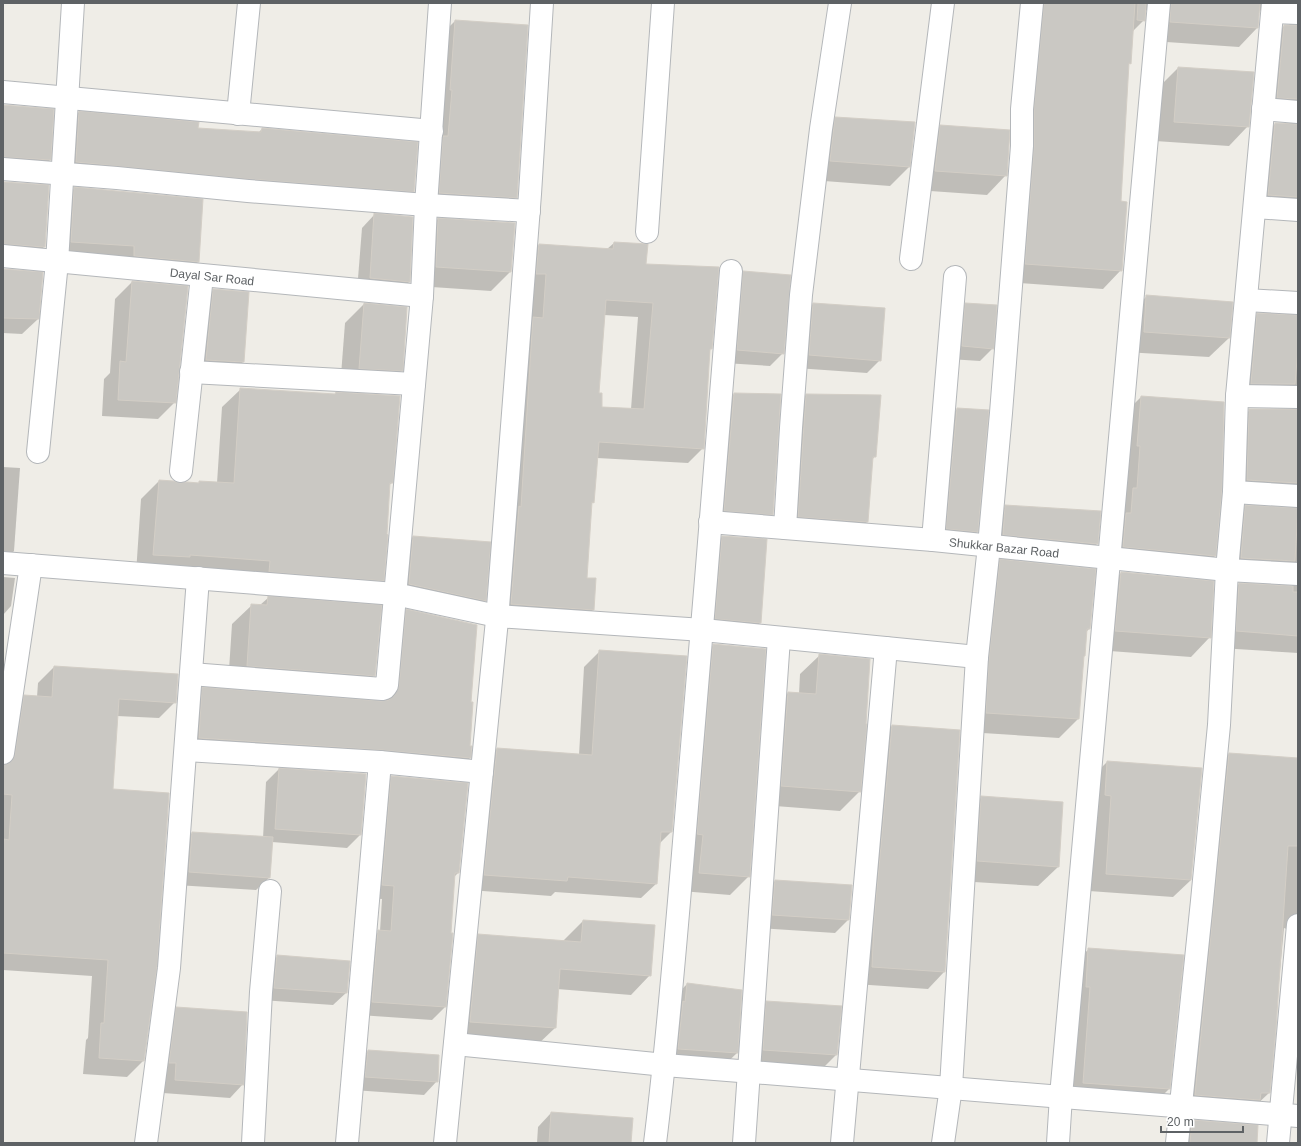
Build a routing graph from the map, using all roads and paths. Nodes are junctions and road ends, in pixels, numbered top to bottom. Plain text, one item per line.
1 (73, 3) edge
2 (249, 3) edge
3 (440, 3) edge
4 (542, 3) edge
5 (663, 3) edge
6 (840, 3) edge
7 (943, 3) edge
8 (1032, 3) edge
9 (1159, 3) edge
10 (1273, 7) edge
11 (1298, 13) edge
12 (3, 92) edge
13 (68, 98) junction
14 (1263, 109) junction
15 (1298, 112) edge
16 (238, 114) junction
17 (432, 131) junction
18 (3, 169) edge
19 (62, 174) junction
20 (426, 205) junction
21 (1255, 207) junction
22 (1298, 210) edge
23 (529, 211) junction
24 (647, 232) dead end
25 (3, 256) edge
26 (911, 259) dead end
27 (57, 262) junction
28 (731, 271) dead end
29 (202, 276) junction
30 (955, 277) dead end
31 (422, 296) junction
32 (1246, 300) junction
33 (1298, 303) edge
34 (191, 372) junction
35 (414, 384) junction
36 (1237, 396) junction
37 (1298, 397) edge
38 (38, 452) dead end
39 (181, 471) dead end
40 (1234, 492) junction
41 (1298, 496) edge
42 (710, 522) junction
43 (785, 528) junction
44 (933, 540) junction
45 (989, 546) junction
46 (1109, 559) junction
47 (3, 563) edge
48 (31, 565) junction
49 (1227, 570) junction
50 (1298, 574) edge
51 (198, 578) junction
52 (395, 594) junction
53 (497, 616) junction
54 (703, 630) junction
55 (779, 638) junction
56 (886, 648) junction
57 (977, 657) junction
58 (191, 674) junction
59 (186, 750) junction
60 (3, 752) edge
61 (380, 762) junction
62 (482, 772) junction
63 (270, 891) dead end
64 (1298, 925) edge
65 (455, 1044) junction
66 (664, 1065) junction
67 (750, 1071) junction
68 (848, 1079) junction
69 (950, 1087) junction
70 (1061, 1096) junction
71 (1180, 1106) junction
72 (1290, 1115) edge
73 (146, 1143) edge
74 (253, 1143) edge
75 (347, 1143) edge
76 (445, 1143) edge
77 (655, 1143) edge
78 (744, 1143) edge
79 (842, 1143) edge
80 (943, 1143) edge
81 (1058, 1143) edge
82 (1177, 1143) edge
83 (1278, 1143) edge

1 - 13 street
2 - 16 street
3 - 17 street
4 - 23 street
5 - 24 street
6 - 43 street
7 - 26 street
8 - 45 street
9 - 46 street
10 - 11 street
10 - 14 street
12 - 13 street
13 - 16 street
13 - 19 street
14 - 15 street
14 - 21 street
16 - 17 street
17 - 20 street
18 - 19 street
19 - 20 street
19 - 27 street
20 - 23 street
20 - 31 street
21 - 22 street
21 - 32 street
23 - 53 street
25 - 27 street, Dayal Sar Road
27 - 29 street, Dayal Sar Road
27 - 38 street
28 - 42 street
29 - 31 street, Dayal Sar Road
29 - 34 street
30 - 44 street
31 - 35 street
32 - 33 street
32 - 36 street
34 - 35 street
34 - 39 street
35 - 52 street
36 - 37 street
36 - 40 street
40 - 41 street
40 - 49 street
42 - 43 street, Shukkar Bazar Road
42 - 54 street
43 - 44 street, Shukkar Bazar Road
44 - 45 street, Shukkar Bazar Road
45 - 46 street, Shukkar Bazar Road
45 - 57 street
46 - 49 street, Shukkar Bazar Road
46 - 70 street
47 - 48 street
48 - 51 street
48 - 60 street
49 - 50 street, Shukkar Bazar Road
49 - 71 street
51 - 52 street
51 - 58 street
52 - 53 street
52 - 58 street
53 - 54 street
53 - 62 street
54 - 55 street
54 - 66 street
55 - 56 street
55 - 67 street
56 - 57 street
56 - 68 street
57 - 69 street
58 - 59 street
59 - 61 street
59 - 73 street
61 - 62 street
61 - 75 street
62 - 65 street
63 - 74 street
64 - 72 street
65 - 66 street
65 - 76 street
66 - 67 street
66 - 77 street
67 - 68 street
67 - 78 street
68 - 69 street
68 - 79 street
69 - 70 street
69 - 80 street
70 - 71 street
70 - 81 street
71 - 72 street
71 - 82 street
72 - 83 street

